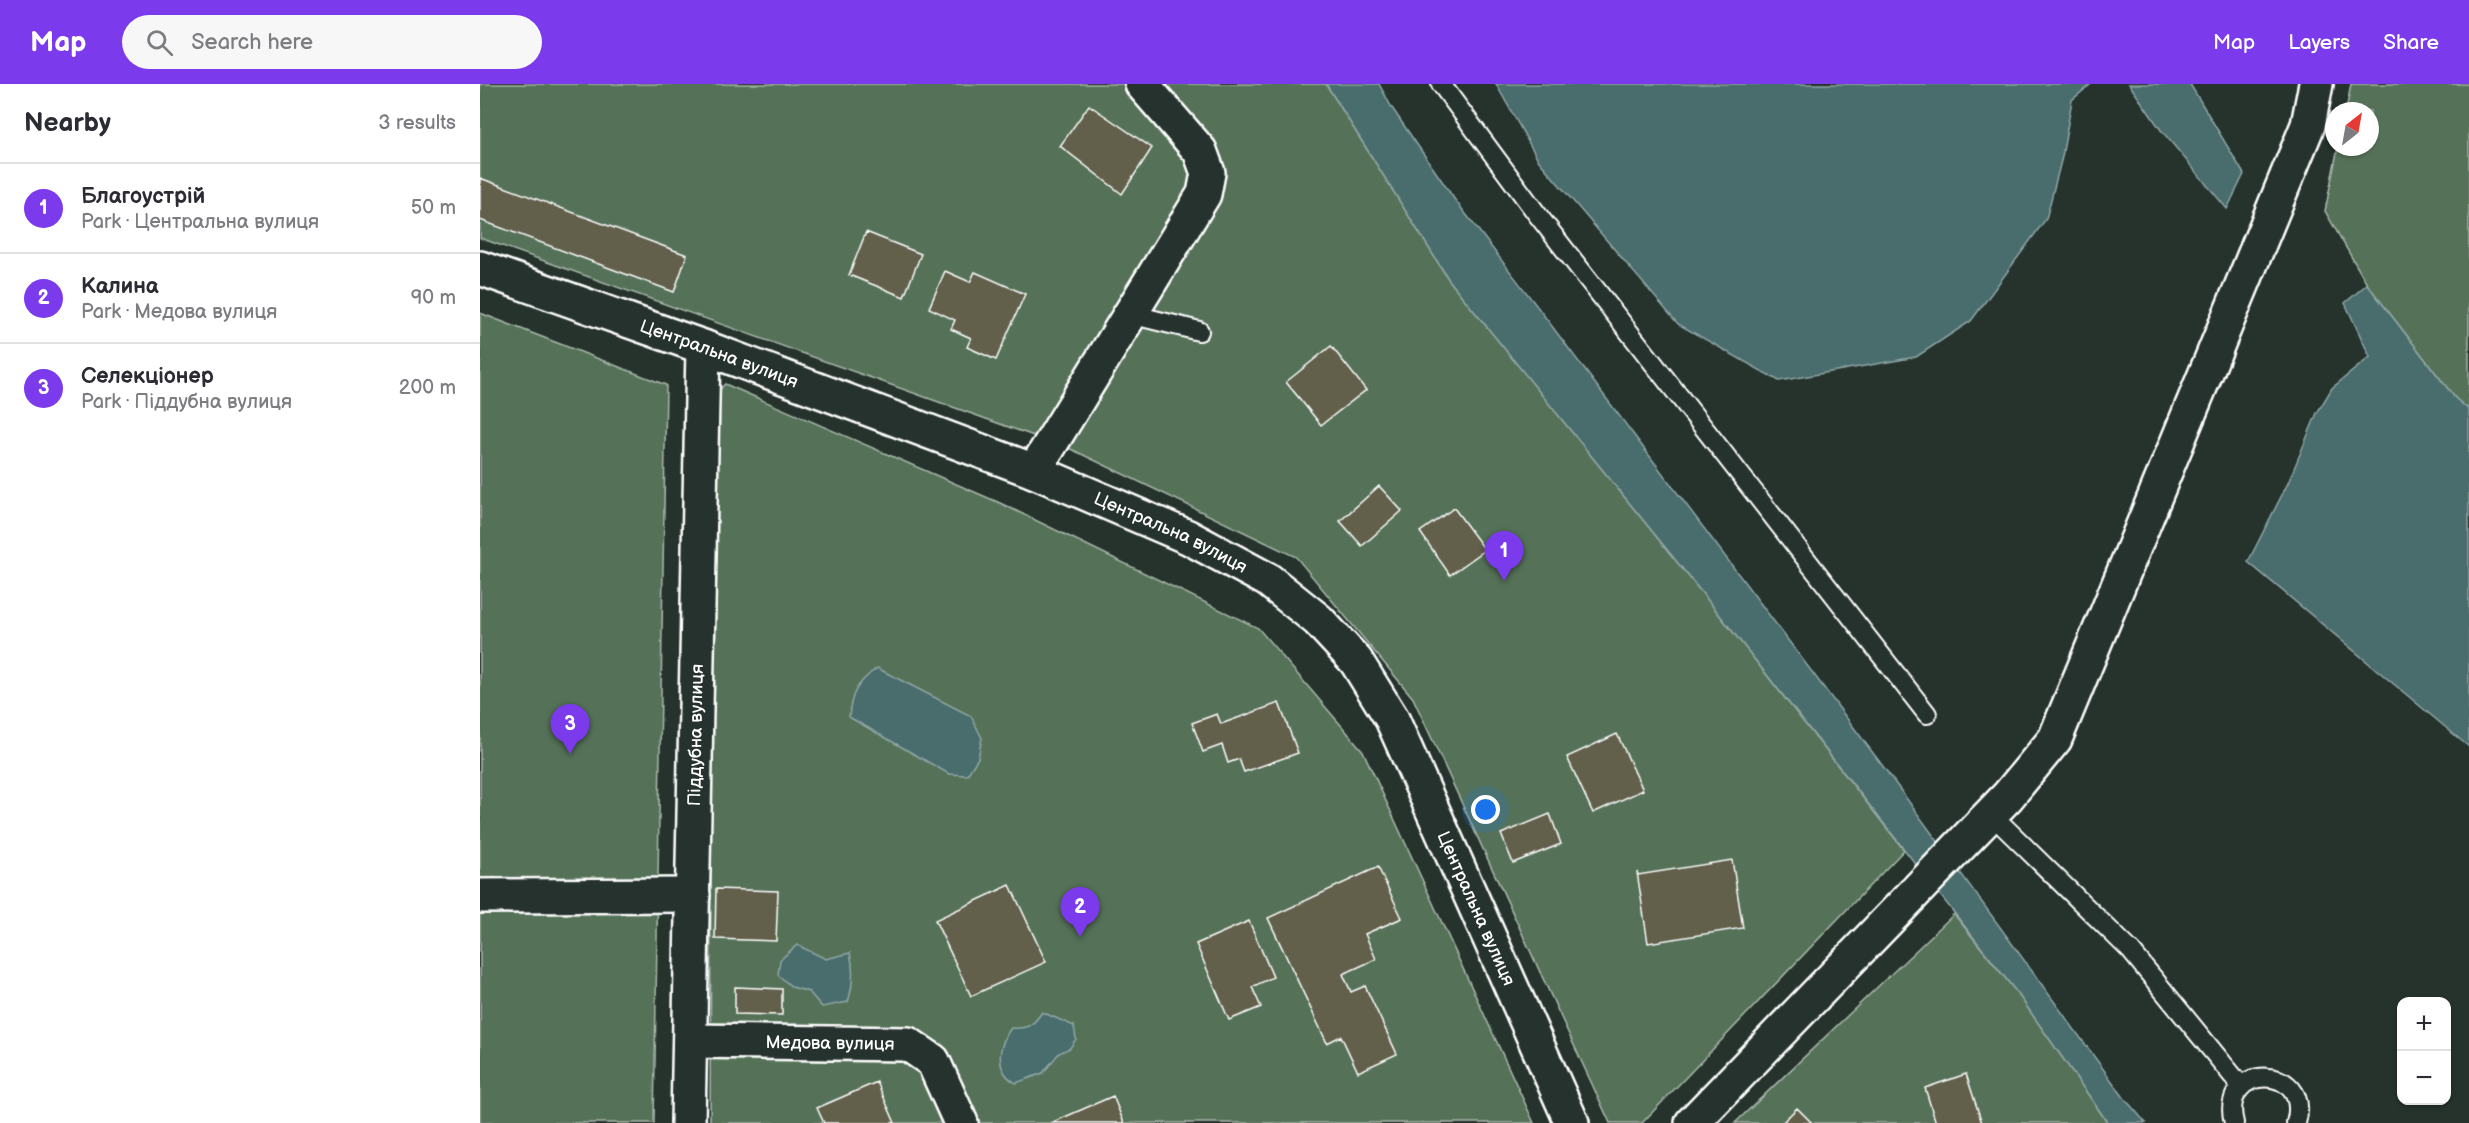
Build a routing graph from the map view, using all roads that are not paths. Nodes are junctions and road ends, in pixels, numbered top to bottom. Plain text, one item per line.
1 (1142, 84) edge
2 (1441, 84) edge
3 (2316, 84) edge
4 (480, 268) edge
5 (1130, 314) junction
6 (1199, 331) dead end
7 (703, 347) junction
8 (1034, 471) junction
9 (1927, 714) dead end
10 (1991, 814) junction
11 (693, 895) junction
12 (480, 896) edge
13 (690, 1041) junction
14 (2241, 1086) junction
15 (688, 1123) edge
16 (961, 1123) edge
17 (1572, 1123) edge
18 (1692, 1123) edge
19 (2234, 1123) edge
20 (2296, 1123) edge

1 - 5 street
2 - 9 lane
3 - 10 street
4 - 7 street, Центральна вулиця
5 - 6 lane
5 - 8 street
7 - 8 street, Центральна вулиця
7 - 11 street, Піддубна вулиця
8 - 17 street, Центральна вулиця
10 - 14 lane
10 - 18 street
11 - 12 street
11 - 13 street, Піддубна вулиця
13 - 15 street, Піддубна вулиця
13 - 16 street, Медова вулиця
14 - 19 lane
14 - 20 lane

